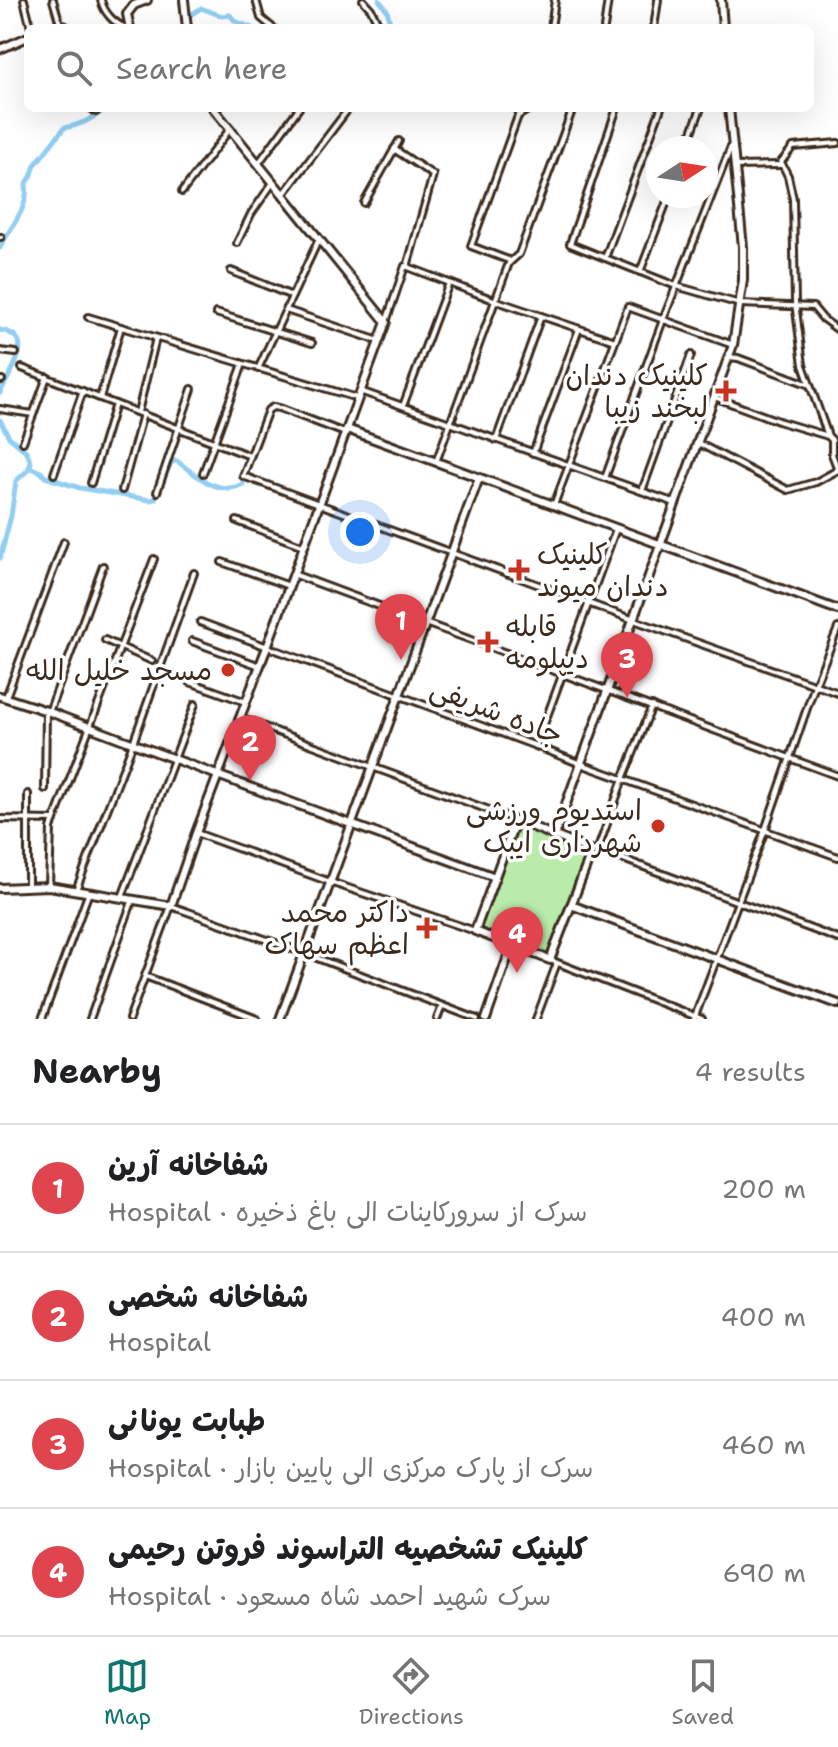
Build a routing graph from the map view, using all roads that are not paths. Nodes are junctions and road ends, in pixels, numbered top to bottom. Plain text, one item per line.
1 (24, 0) edge
2 (54, 0) edge
3 (101, 0) edge
4 (147, 0) edge
5 (184, 0) edge
6 (256, 0) edge
7 (363, 0) edge
8 (555, 0) edge
9 (608, 0) edge
10 (658, 0) edge
11 (721, 0) edge
12 (30, 24) edge
13 (62, 24) edge
14 (119, 24) edge
15 (128, 24) edge
16 (187, 24) edge
17 (268, 24) edge
18 (378, 24) edge
19 (552, 24) edge
20 (605, 24) edge
21 (655, 24) edge
22 (723, 24) edge
23 (24, 39) edge
24 (0, 49) edge
25 (216, 112) edge
26 (296, 112) edge
27 (346, 112) edge
28 (524, 112) edge
29 (572, 112) edge
30 (616, 112) edge
31 (660, 112) edge
32 (700, 112) edge
33 (729, 112) edge
34 (230, 129) junction
35 (690, 136) edge
36 (399, 141) dead end
37 (733, 142) junction
38 (838, 143) edge
39 (394, 149) junction
40 (258, 164) junction
41 (782, 165) junction
42 (735, 166) junction
43 (273, 182) junction
44 (182, 192) dead end
45 (283, 195) junction
46 (364, 203) dead end
47 (664, 208) edge
48 (319, 239) junction
49 (237, 243) dead end
50 (605, 258) junction
51 (511, 261) junction
52 (407, 267) junction
53 (231, 271) dead end
54 (640, 272) junction
55 (449, 283) junction
56 (676, 286) junction
57 (292, 296) junction
58 (494, 300) junction
59 (740, 304) junction
60 (796, 305) junction
61 (285, 310) junction
62 (216, 313) dead end
63 (541, 316) junction
64 (88, 317) dead end
65 (663, 320) junction
66 (386, 322) junction
67 (121, 327) junction
68 (579, 329) junction
69 (838, 330) edge
70 (276, 331) junction
71 (156, 338) junction
72 (379, 341) junction
73 (615, 341) junction
74 (312, 343) dead end
75 (733, 345) junction
76 (0, 351) edge
77 (16, 353) dead end
78 (691, 355) dead end
79 (729, 357) junction
80 (243, 364) junction
81 (22, 368) dead end
82 (258, 369) junction
83 (47, 377) junction
84 (810, 385) junction
85 (192, 389) dead end
86 (83, 391) junction
87 (359, 395) junction
88 (714, 397) junction
89 (100, 398) junction
90 (115, 404) junction
91 (403, 406) junction
92 (0, 409) edge
93 (141, 413) junction
94 (33, 414) junction
95 (450, 423) junction
96 (179, 427) junction
97 (346, 431) junction
98 (828, 436) junction
99 (496, 440) junction
100 (23, 442) dead end
101 (215, 442) junction
102 (698, 443) junction
103 (533, 453) junction
104 (250, 456) junction
105 (436, 462) junction
106 (837, 463) edge
107 (569, 465) junction
108 (203, 473) dead end
109 (54, 474) dead end
110 (479, 478) junction
111 (605, 478) junction
112 (91, 483) dead end
113 (122, 490) dead end
114 (642, 491) junction
115 (157, 492) dead end
116 (319, 503) junction
117 (676, 503) junction
118 (554, 505) junction
119 (237, 521) dead end
120 (616, 529) junction
121 (64, 542) dead end
122 (661, 545) junction
123 (303, 546) junction
124 (451, 552) junction
125 (154, 559) dead end
126 (222, 562) dead end
127 (103, 566) dead end
128 (194, 573) dead end
129 (293, 574) junction
130 (289, 586) junction
131 (590, 603) junction
132 (838, 610) edge
133 (634, 620) junction
134 (200, 622) dead end
135 (425, 623) junction
136 (838, 628) edge
137 (105, 640) dead end
138 (192, 641) dead end
139 (121, 647) junction
140 (267, 647) junction
141 (152, 661) dead end
142 (260, 666) junction
143 (562, 674) junction
144 (190, 682) dead end
145 (815, 685) junction
146 (608, 690) junction
147 (838, 693) edge
148 (399, 696) junction
149 (3, 697) edge
150 (246, 702) junction
151 (195, 704) dead end
152 (652, 706) junction
153 (48, 711) junction
154 (240, 718) junction
155 (90, 727) junction
156 (133, 743) junction
157 (536, 746) junction
158 (789, 758) junction
159 (173, 759) junction
160 (581, 764) junction
161 (372, 768) junction
162 (217, 775) junction
163 (838, 776) edge
164 (623, 779) junction
165 (45, 789) dead end
166 (28, 794) dead end
167 (0, 819) edge
168 (29, 819) junction
169 (54, 820) junction
170 (516, 820) junction
171 (352, 824) junction
172 (765, 830) junction
173 (196, 833) junction
174 (554, 837) junction
175 (594, 850) junction
176 (838, 857) edge
177 (495, 877) junction
178 (330, 882) junction
179 (49, 886) junction
180 (28, 887) junction
181 (0, 888) edge
182 (76, 890) junction
183 (89, 892) junction
184 (122, 897) junction
185 (133, 899) junction
186 (737, 901) junction
187 (571, 905) junction
188 (171, 906) junction
189 (475, 931) junction
190 (838, 939) edge
191 (512, 945) junction
192 (304, 953) junction
193 (715, 959) junction
194 (554, 961) junction
195 (145, 976) junction
196 (838, 1004) edge
197 (442, 1006) junction
198 (694, 1018) edge
199 (42, 1019) edge
200 (90, 1019) edge
201 (129, 1019) edge
202 (257, 1019) edge
203 (280, 1019) edge
204 (437, 1019) edge
205 (477, 1019) edge
206 (486, 1019) edge
207 (536, 1019) edge
208 (702, 1019) edge

1 - 12 street
2 - 13 street
3 - 14 street
4 - 15 street
5 - 16 street
6 - 17 street
7 - 18 street
8 - 19 street
9 - 20 street
10 - 21 street
11 - 22 street
23 - 24 street
25 - 34 street
26 - 40 street
27 - 45 street
28 - 51 street
29 - 51 street
30 - 50 street
31 - 50 street
32 - 35 street
33 - 37 street
34 - 40 street
34 - 44 street
36 - 39 street
37 - 42 street
37 - 56 street
38 - 41 street
39 - 46 street
39 - 52 street
40 - 43 street
41 - 42 street
41 - 60 street
42 - 59 street
43 - 45 street
43 - 49 street
45 - 48 street
47 - 54 street
48 - 57 street
48 - 66 street
50 - 54 street
51 - 58 street
52 - 55 street
52 - 66 street
53 - 57 street
54 - 56 street
55 - 58 street
55 - 91 street
56 - 59 street
56 - 65 street
57 - 61 street
58 - 63 street
58 - 95 street
59 - 60 street
59 - 75 street
60 - 69 street
60 - 84 street
61 - 70 street
61 - 72 street
62 - 70 street
63 - 68 street
63 - 99 street
64 - 67 street
65 - 73 street
65 - 75 street
65 - 111 street
66 - 72 street
67 - 71 street
67 - 89 street
68 - 73 street
68 - 103 street
70 - 74 street
70 - 82 street
71 - 80 street
71 - 93 street
72 - 87 street
73 - 107 street
75 - 79 street
76 - 77 street
78 - 114 street
79 - 84 street
79 - 88 street
80 - 82 street
80 - 101 street
81 - 83 street
82 - 87 street
83 - 86 street
83 - 94 street
84 - 98 street
85 - 96 street
86 - 89 street
86 - 109 street
87 - 91 street
87 - 97 street
88 - 98 street
88 - 102 street
89 - 90 street
90 - 93 street
90 - 112 street
91 - 95 street
92 - 94 street
93 - 96 street
93 - 113 street
94 - 100 street
95 - 99 street
95 - 105 street
96 - 101 street
96 - 115 street
97 - 104 street
97 - 105 street
97 - 116 street
98 - 106 street
99 - 103 street
101 - 104 street
101 - 108 street
102 - 106 street
102 - 117 street
103 - 107 street
104 - 116 street
105 - 110 street
107 - 111 street
107 - 118 street
110 - 118 street
110 - 124 street
111 - 114 street
114 - 117 street
116 - 123 street
116 - 124 street
117 - 122 street
118 - 120 street
119 - 123 street
120 - 122 street
120 - 131 street
121 - 149 street
122 - 132 street
122 - 133 street
123 - 129 street
124 - 131 street
124 - 135 street
125 - 139 street
126 - 130 street
127 - 153 street
128 - 156 street
129 - 130 street
129 - 135 street
130 - 140 street
131 - 133 street
131 - 143 street
133 - 145 street
133 - 146 street
134 - 140 street, جاده شریفی
135 - 143 street
135 - 148 street
136 - 145 street
137 - 139 street
138 - 142 street
139 - 141 street
139 - 155 street
140 - 142 street
140 - 148 street, جاده شریفی
142 - 150 street
143 - 146 street
143 - 157 street
144 - 150 street
145 - 147 street
145 - 158 street
146 - 152 street
146 - 160 street
148 - 157 street, جاده شریفی
148 - 161 street
149 - 153 street
150 - 154 street
151 - 159 street
152 - 158 street
152 - 164 street
153 - 155 street
153 - 165 street
154 - 161 street
154 - 162 street
155 - 156 street
155 - 169 street
156 - 159 street
156 - 182 street
157 - 160 street, جاده شریفی
158 - 163 street
158 - 172 street
159 - 162 street
159 - 184 street
160 - 164 street, جاده شریفی
160 - 174 street
161 - 170 street
161 - 171 street
162 - 171 street
162 - 173 street
164 - 172 street, جاده شریفی
164 - 175 street
166 - 168 street
167 - 168 street
168 - 169 street
168 - 180 street
169 - 179 street
170 - 174 street
170 - 177 street
171 - 177 street
171 - 178 street
172 - 176 street, جاده شریفی
172 - 186 street
173 - 178 street
173 - 188 street
174 - 175 street
175 - 186 street
175 - 187 street
177 - 189 street
178 - 189 street
178 - 192 street
179 - 180 street
179 - 182 street
180 - 181 street
182 - 183 street
183 - 184 street
183 - 199 street
184 - 185 street
185 - 188 street
185 - 200 street
186 - 190 street
186 - 193 street
187 - 193 street
187 - 194 street
188 - 192 street
188 - 195 street
189 - 191 street
191 - 194 street
191 - 206 street
192 - 197 street
192 - 203 street
193 - 196 street
193 - 198 street
194 - 198 street
194 - 207 street
195 - 201 street
195 - 202 street
197 - 204 street
197 - 205 street
198 - 208 street

